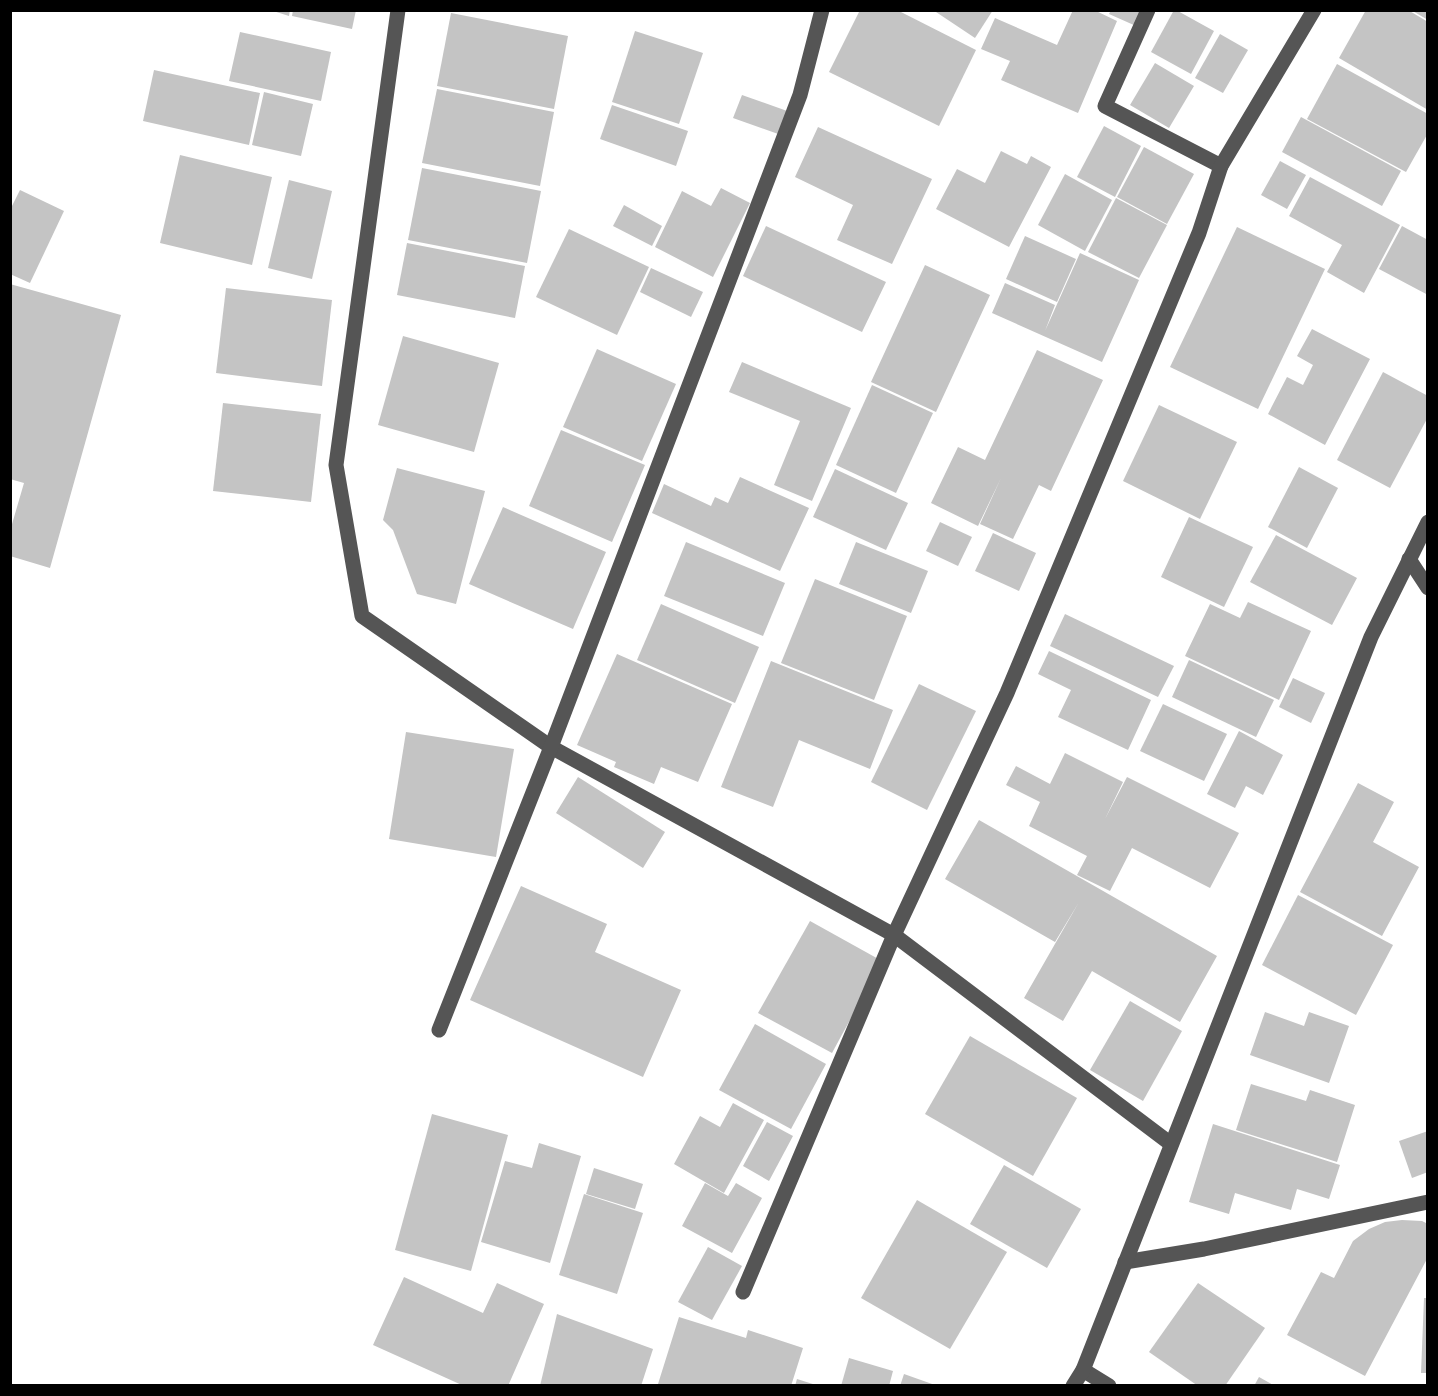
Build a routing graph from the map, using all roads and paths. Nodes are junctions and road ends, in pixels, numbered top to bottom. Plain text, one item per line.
1 (398, 10) edge
2 (822, 10) edge
3 (1149, 10) edge
4 (1314, 10) edge
5 (1221, 166) junction
6 (1428, 522) edge
7 (1409, 559) junction
8 (1428, 588) edge
9 (551, 747) junction
10 (894, 935) junction
11 (439, 1030) dead end
12 (1171, 1144) junction
13 (1428, 1202) edge
14 (1125, 1263) junction
15 (743, 1292) dead end
16 (1083, 1370) junction
17 (1073, 1386) edge
18 (1108, 1386) edge

1 - 9 street
2 - 9 street
3 - 5 street
4 - 5 street
5 - 10 street
6 - 7 street
7 - 8 street
7 - 12 street
9 - 10 street
9 - 11 street
10 - 12 street
10 - 15 street
12 - 14 street
13 - 14 street
14 - 16 street
16 - 17 street
16 - 18 street

